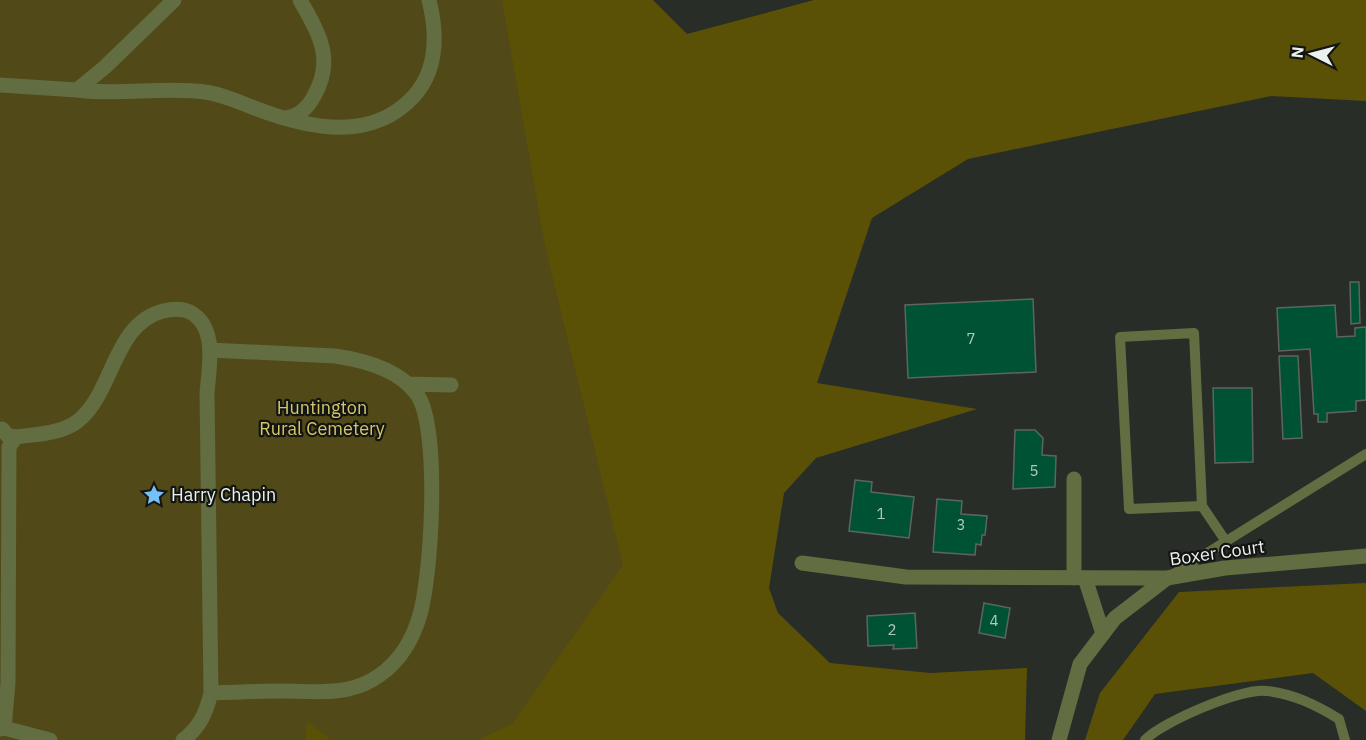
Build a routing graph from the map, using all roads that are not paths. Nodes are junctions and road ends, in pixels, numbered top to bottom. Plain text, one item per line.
1 (174, 0) edge
2 (300, 0) edge
3 (429, 0) edge
4 (0, 85) edge
5 (77, 90) junction
6 (282, 118) junction
7 (210, 350) junction
8 (409, 384) junction
9 (451, 385) dead end
10 (2, 429) dead end
11 (16, 437) junction
12 (1366, 454) edge
13 (1074, 479) dead end
14 (1202, 506) junction
15 (1225, 540) junction
16 (1366, 556) edge
17 (802, 563) dead end
18 (1080, 578) junction
19 (1167, 578) junction
20 (1103, 634) junction
21 (211, 693) junction
22 (2, 728) edge
23 (50, 740) edge
24 (183, 740) edge
25 (1059, 740) edge
26 (1145, 740) edge
27 (1345, 740) edge

1 - 5 street
2 - 6 street
3 - 6 street
4 - 5 street
5 - 6 street
7 - 8 street
7 - 11 street
7 - 21 street
8 - 9 street
8 - 21 street
10 - 11 street
11 - 22 street
12 - 15 lane
13 - 18 street
14 - 14 lane
14 - 15 lane
15 - 19 lane
16 - 19 street, Boxer Court
17 - 18 street
18 - 19 street
18 - 20 street
19 - 20 street, Boxer Court
20 - 25 street, Boxer Court
21 - 24 street
22 - 23 street
26 - 27 lane

